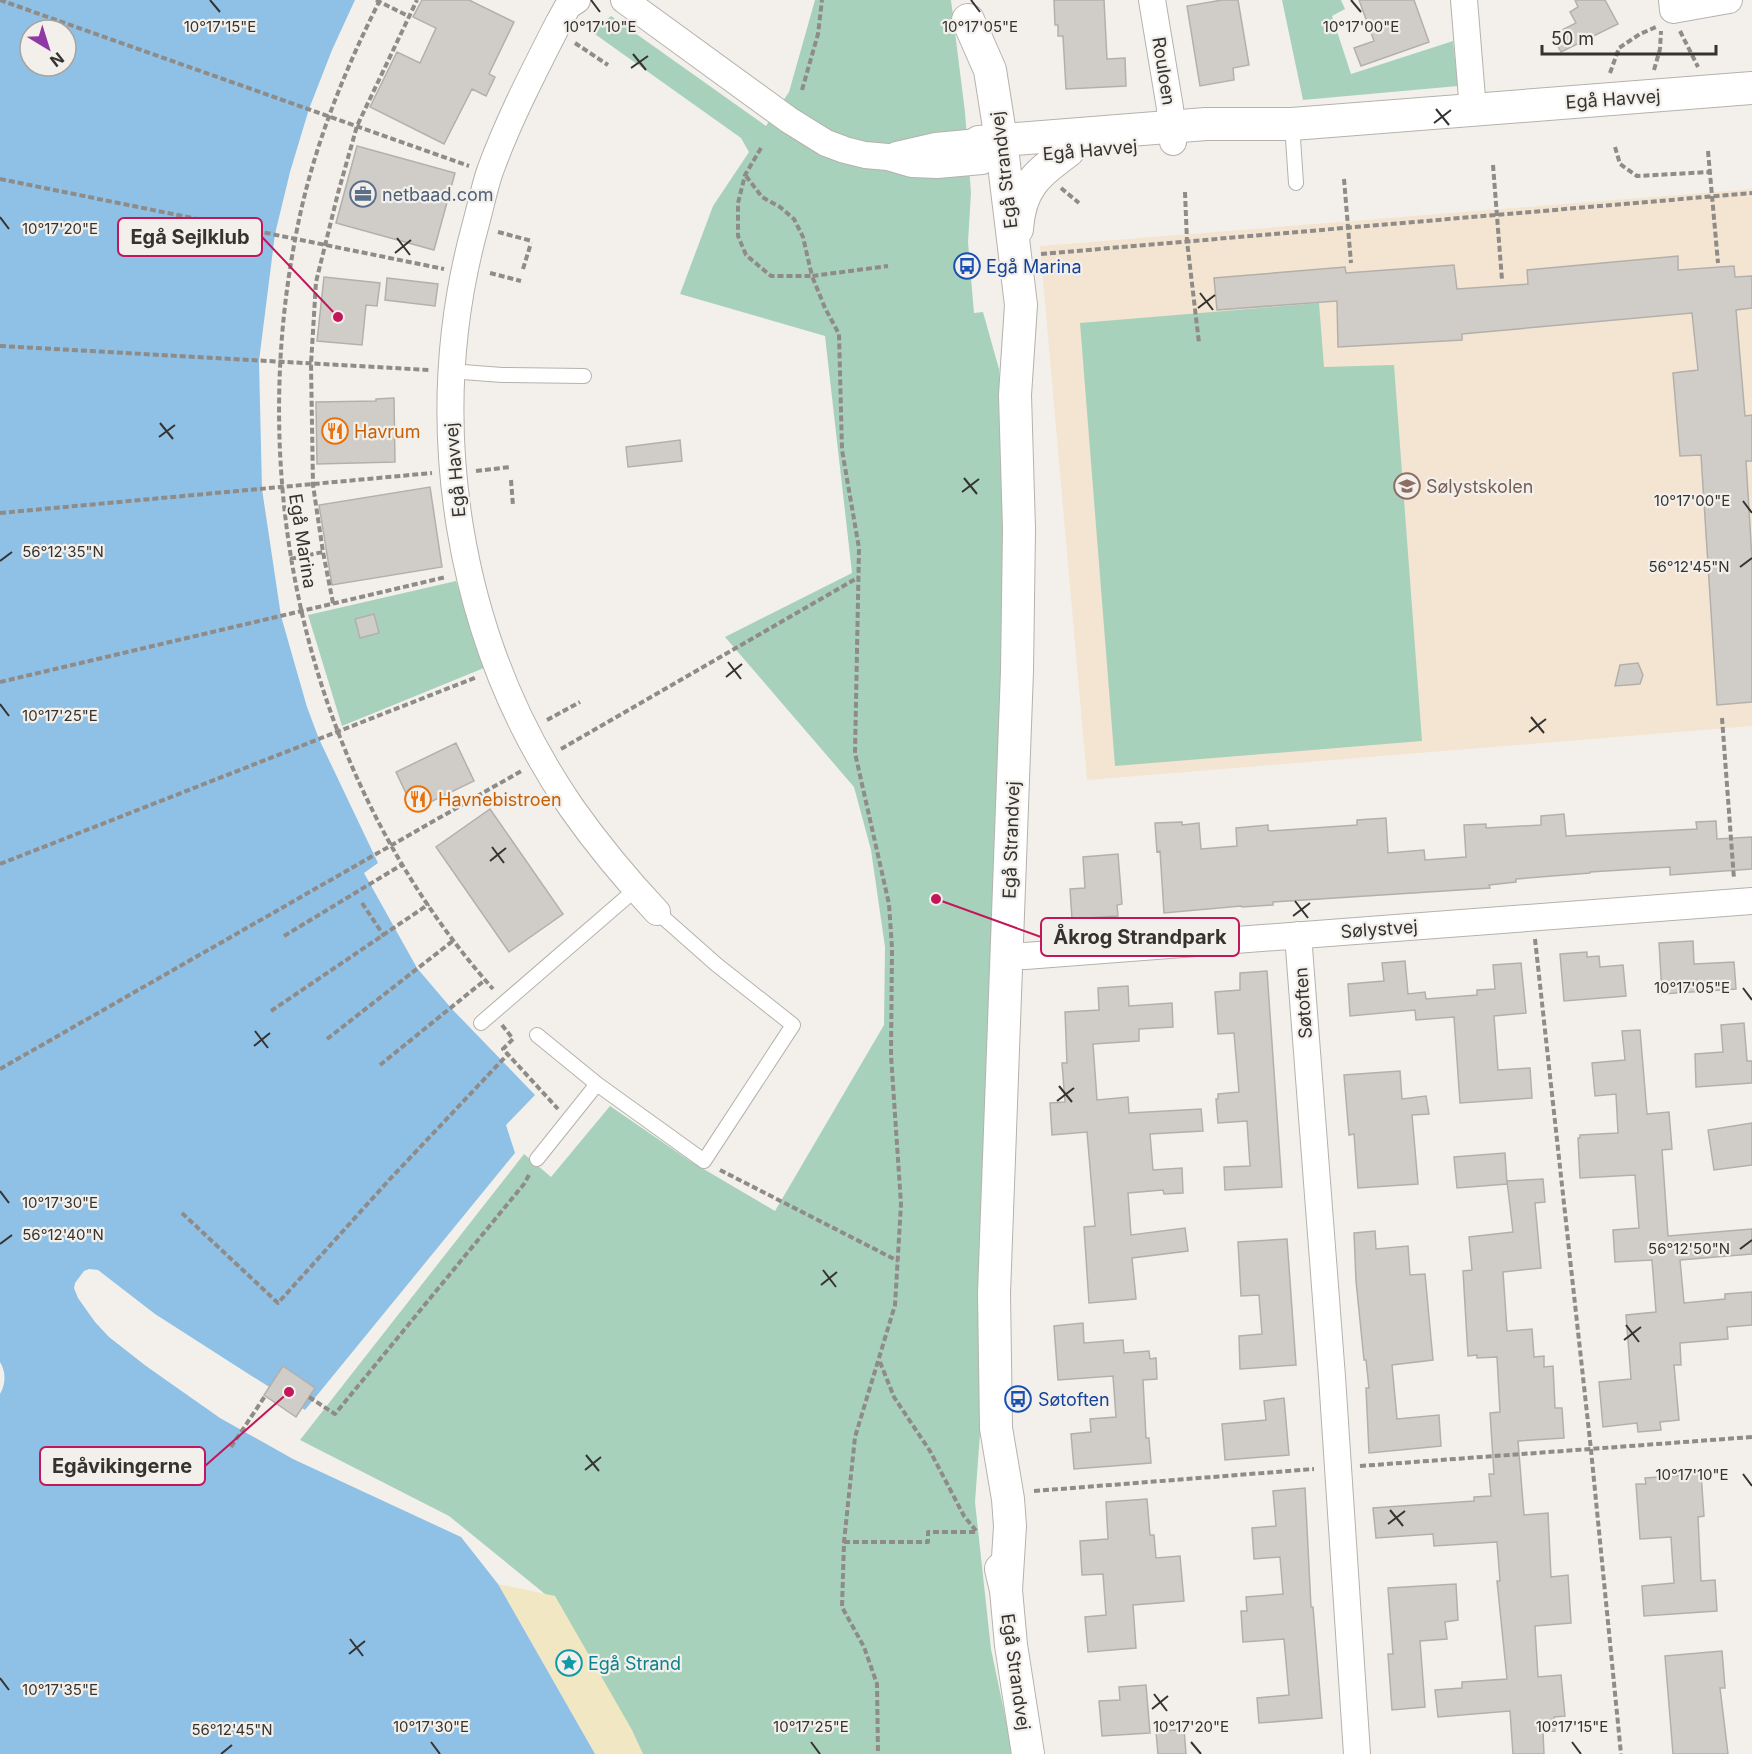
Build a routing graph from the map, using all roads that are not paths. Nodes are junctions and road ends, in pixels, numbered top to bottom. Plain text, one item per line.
1 (576, 0) edge
2 (624, 0) edge
3 (1152, 0) edge
4 (1464, 0) edge
5 (1729, 0) edge
6 (1672, 5) edge
7 (967, 10) edge
8 (1752, 88) edge
9 (1473, 110) junction
10 (1292, 124) junction
11 (1172, 134) junction
12 (991, 150) junction
13 (1068, 151) junction
14 (1296, 183) dead end
15 (1024, 260) junction
16 (450, 371) junction
17 (584, 376) dead end
18 (1015, 395) junction
19 (636, 889) junction
20 (1744, 902) edge
21 (657, 912) joint
22 (1298, 935) junction
23 (1007, 956) junction
24 (481, 1023) dead end
25 (537, 1035) dead end
26 (597, 1084) junction
27 (537, 1159) road end
28 (996, 1428) junction
29 (1006, 1590) junction
30 (1028, 1754) edge
31 (1357, 1754) edge

1 - 16 street, Egå Havvej
2 - 12 street, Egå Havvej
3 - 11 street, Rouloen
4 - 9 street
5 - 6 street
7 - 12 street, Egå Strandvej
8 - 9 street, Egå Havvej
9 - 10 street, Egå Havvej
10 - 11 street, Egå Havvej
10 - 14 lane
11 - 12 street, Egå Havvej
11 - 13 street, Egå Havvej
12 - 13 street, Egå Havvej
12 - 15 street, Egå Strandvej
12 - 18 street, Egå Strandvej
13 - 15 street
15 - 18 street, Egå Strandvej
16 - 17 lane
16 - 19 street, Egå Havvej
18 - 23 street, Egå Strandvej
19 - 21 street, Egå Havvej
19 - 24 lane
20 - 22 street, Sølystvej
21 - 26 lane
22 - 23 street, Sølystvej
22 - 31 street, Søtoften
23 - 28 street, Egå Strandvej
25 - 26 lane
26 - 27 lane
28 - 29 street, Egå Strandvej
28 - 29 street, Egå Strandvej
29 - 30 street, Egå Strandvej

